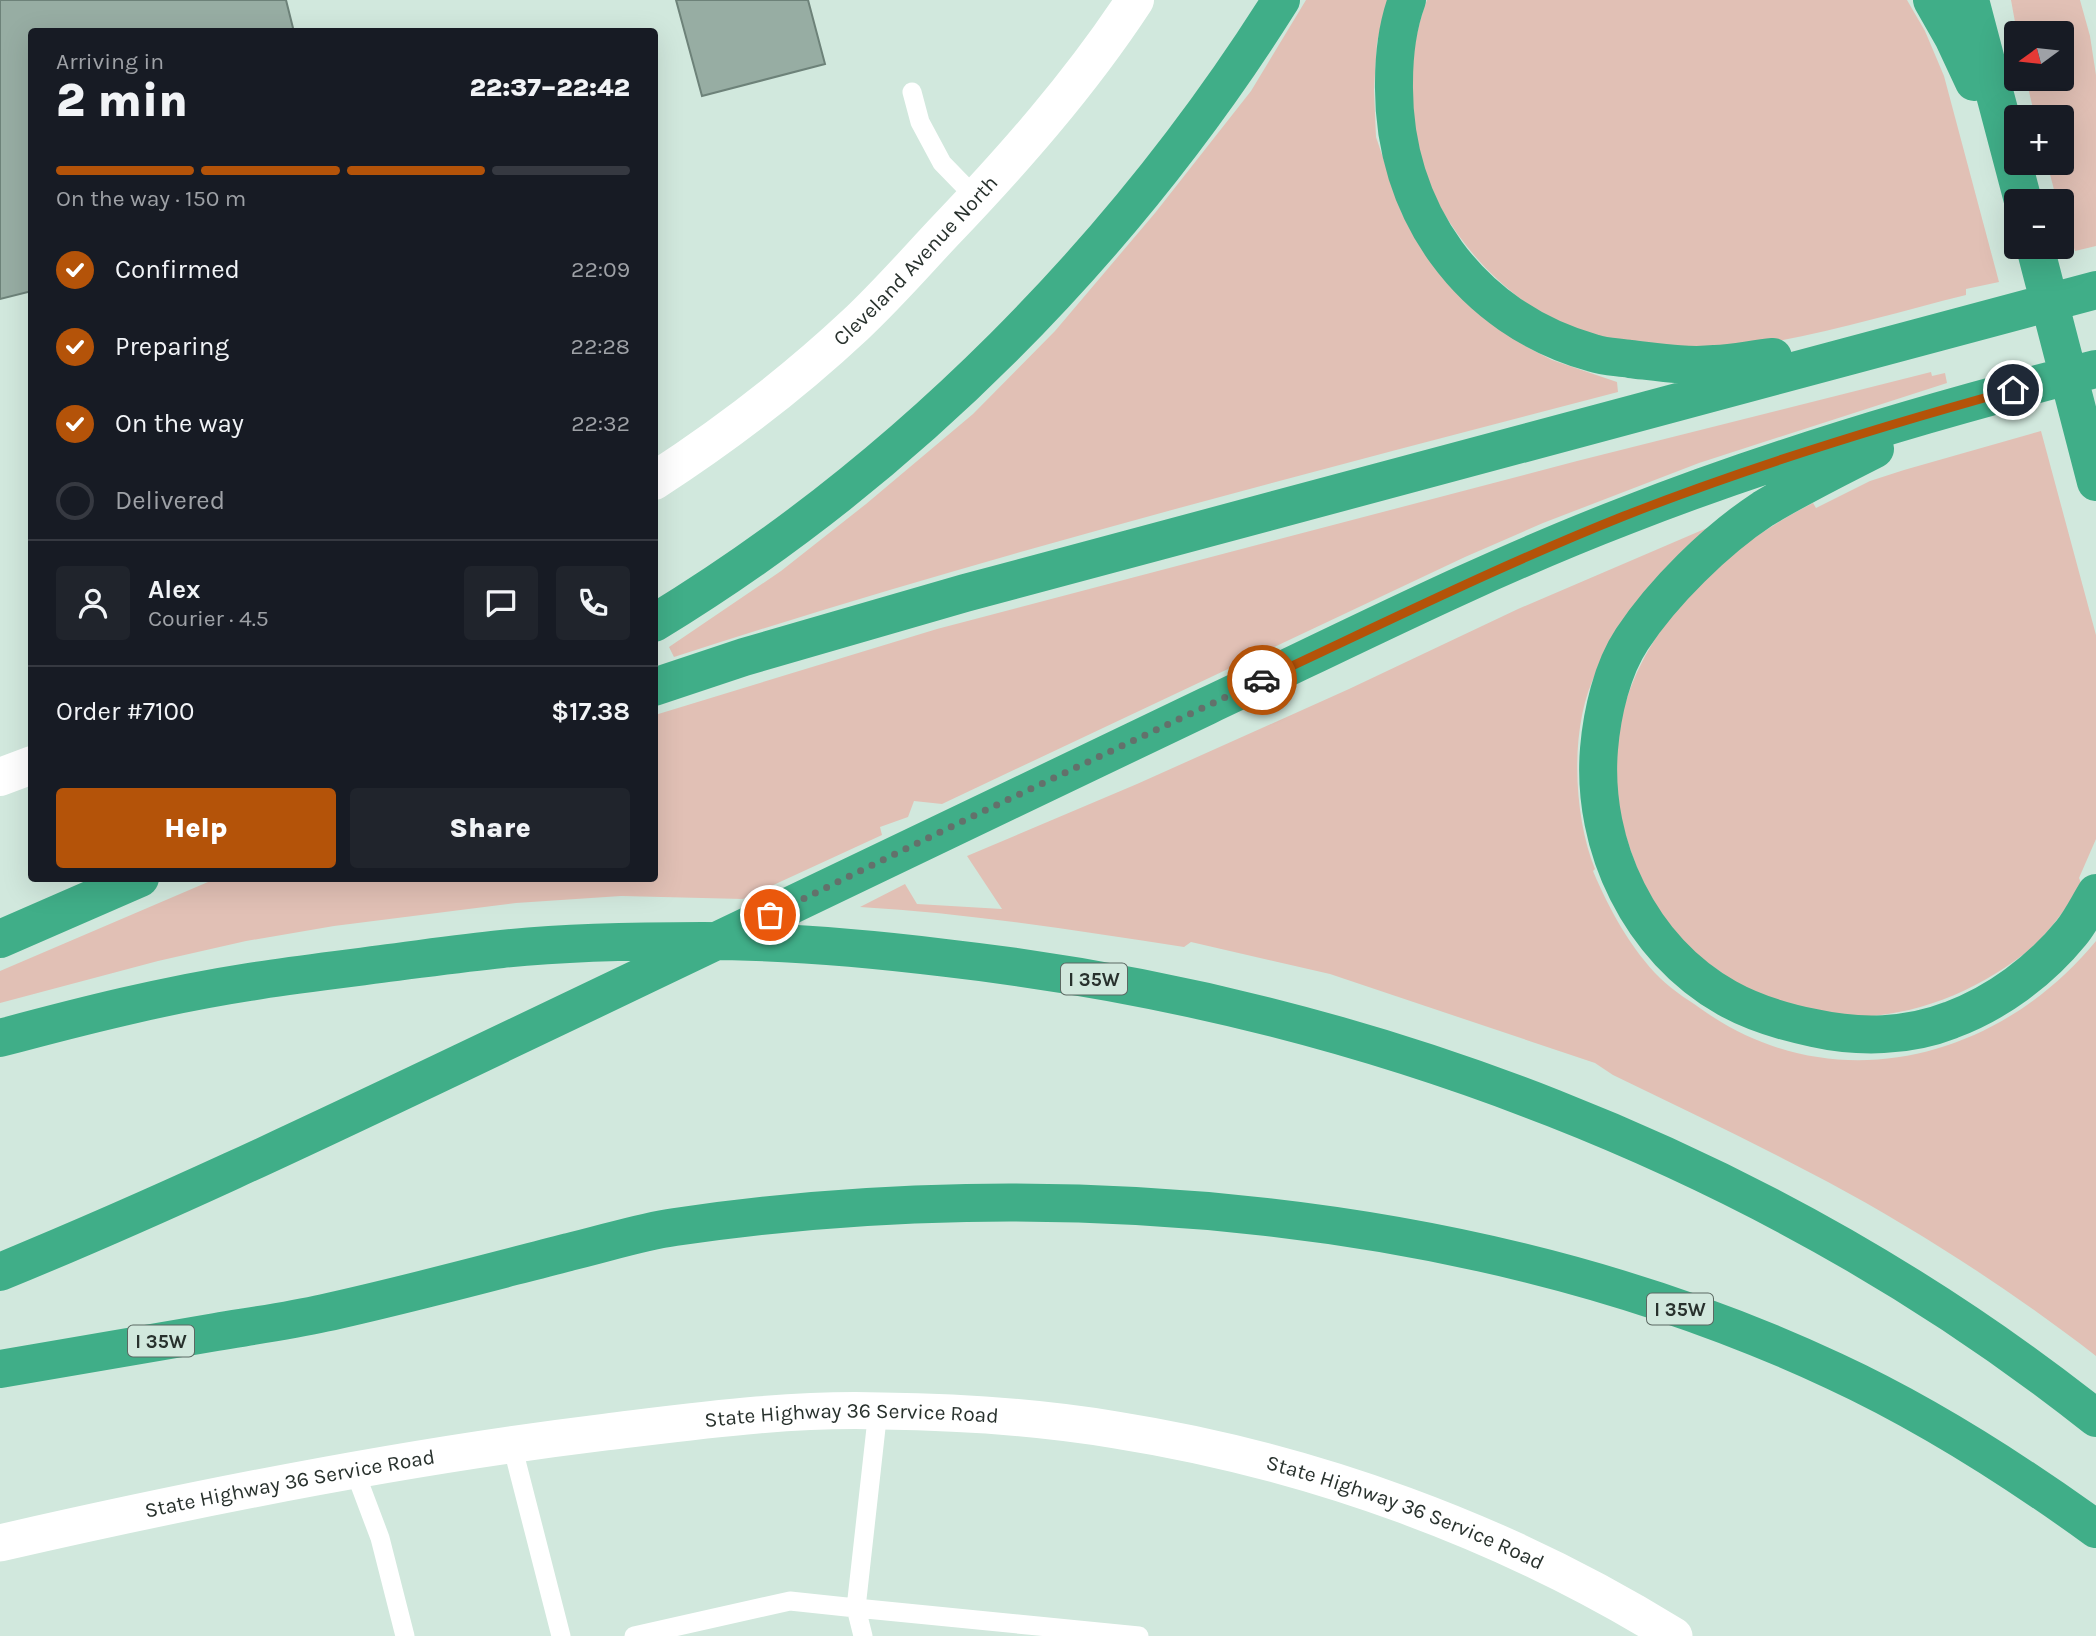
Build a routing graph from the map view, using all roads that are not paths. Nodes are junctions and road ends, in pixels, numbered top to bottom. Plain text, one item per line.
1 (1135, 0) edge
2 (1280, 0) edge
3 (1407, 0) edge
4 (1932, 0) edge
5 (1970, 0) edge
6 (912, 93) dead end
7 (2019, 187) edge
8 (976, 198) junction
9 (2038, 259) edge
10 (2096, 290) edge
11 (1955, 329) junction
12 (2096, 369) edge
13 (1961, 404) junction
14 (658, 478) edge
15 (2096, 480) edge
16 (658, 621) edge
17 (658, 686) edge
18 (28, 766) edge
19 (0, 777) edge
20 (131, 882) edge
21 (2096, 894) edge
22 (0, 939) edge
23 (0, 1038) edge
24 (0, 1272) edge
25 (0, 1369) edge
26 (878, 1410) junction
27 (2096, 1418) edge
28 (512, 1444) junction
29 (354, 1469) junction
30 (2096, 1529) edge
31 (0, 1543) edge
32 (856, 1608) junction
33 (405, 1636) edge
34 (561, 1636) edge
35 (634, 1636) edge
36 (863, 1636) edge
37 (1139, 1636) edge
38 (1674, 1636) edge

1 - 8 street, Cleveland Avenue North
2 - 16 highway
3 - 11 highway
4 - 7 highway
5 - 7 highway
6 - 8 lane
8 - 14 street, Cleveland Avenue North
9 - 15 highway
10 - 11 highway
11 - 17 highway
12 - 13 highway
13 - 21 highway
13 - 24 highway
18 - 19 street
20 - 22 highway
23 - 27 highway, I 35W
25 - 30 highway, I 35W
26 - 28 street, State Highway 36 Service Road
26 - 32 lane
26 - 38 street, State Highway 36 Service Road
28 - 29 street, State Highway 36 Service Road
28 - 34 lane
29 - 31 street, State Highway 36 Service Road
29 - 33 lane
32 - 35 lane
32 - 36 lane
32 - 37 lane

